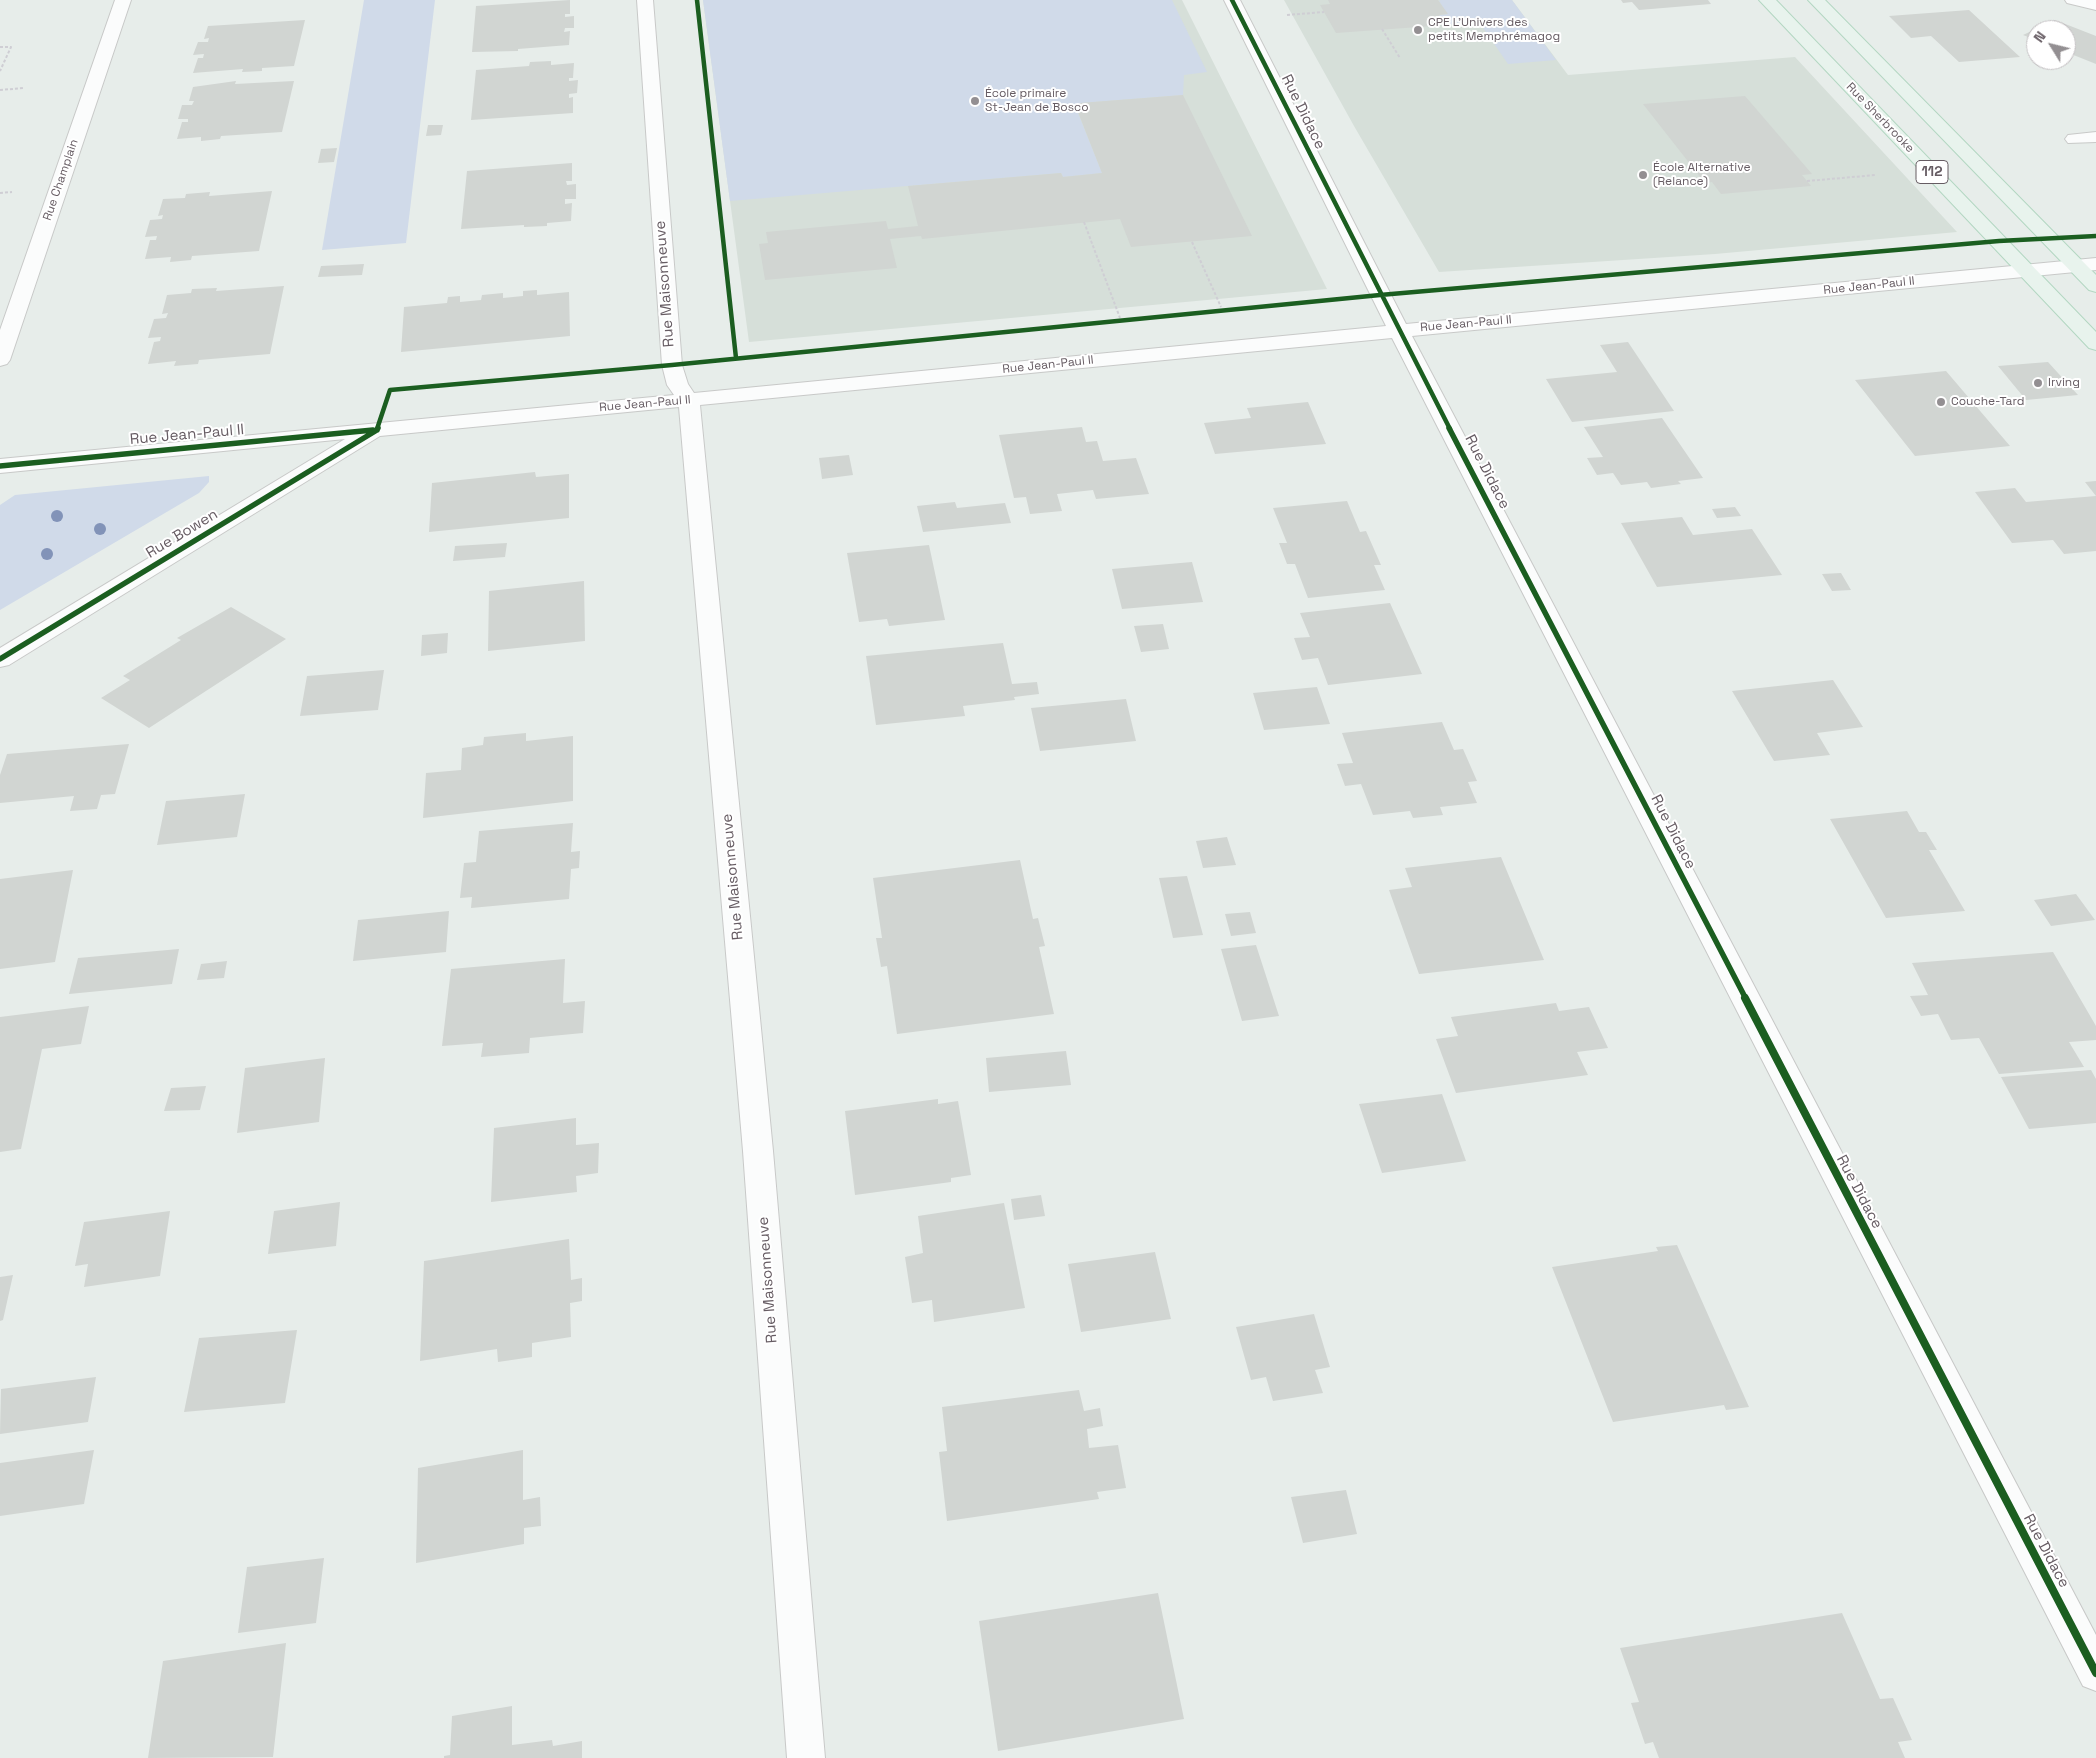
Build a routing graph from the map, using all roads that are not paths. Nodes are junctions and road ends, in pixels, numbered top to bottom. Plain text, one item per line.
1 (123, 0) edge
2 (645, 0) edge
3 (1232, 0) edge
4 (1767, 0) edge
5 (1816, 0) edge
6 (2073, 0) edge
7 (2096, 5) edge
8 (2096, 138) edge
9 (2074, 139) dead end
10 (2086, 265) edge
11 (2026, 270) junction
12 (2096, 286) edge
13 (1400, 331) junction
14 (2096, 344) edge
15 (0, 360) edge
16 (689, 400) junction
17 (377, 430) junction
18 (0, 466) edge
19 (0, 659) edge
20 (2096, 1674) edge
21 (806, 1758) edge

1 - 15 street, Rue Champlain
2 - 16 street, Rue Maisonneuve
3 - 13 street, Rue Didace
4 - 11 main road, Rue Sherbrooke / 112
5 - 10 main road, 112
6 - 7 street
8 - 9 street
10 - 11 street, Rue Jean-Paul II
10 - 12 main road, 112
11 - 13 street, Rue Jean-Paul II
11 - 14 main road, Rue Sherbrooke / 112
13 - 16 street, Rue Jean-Paul II
13 - 20 street, Rue Didace
16 - 17 street, Rue Jean-Paul II
16 - 21 street, Rue Maisonneuve
17 - 18 street, Rue Jean-Paul II
17 - 19 street, Rue Bowen

